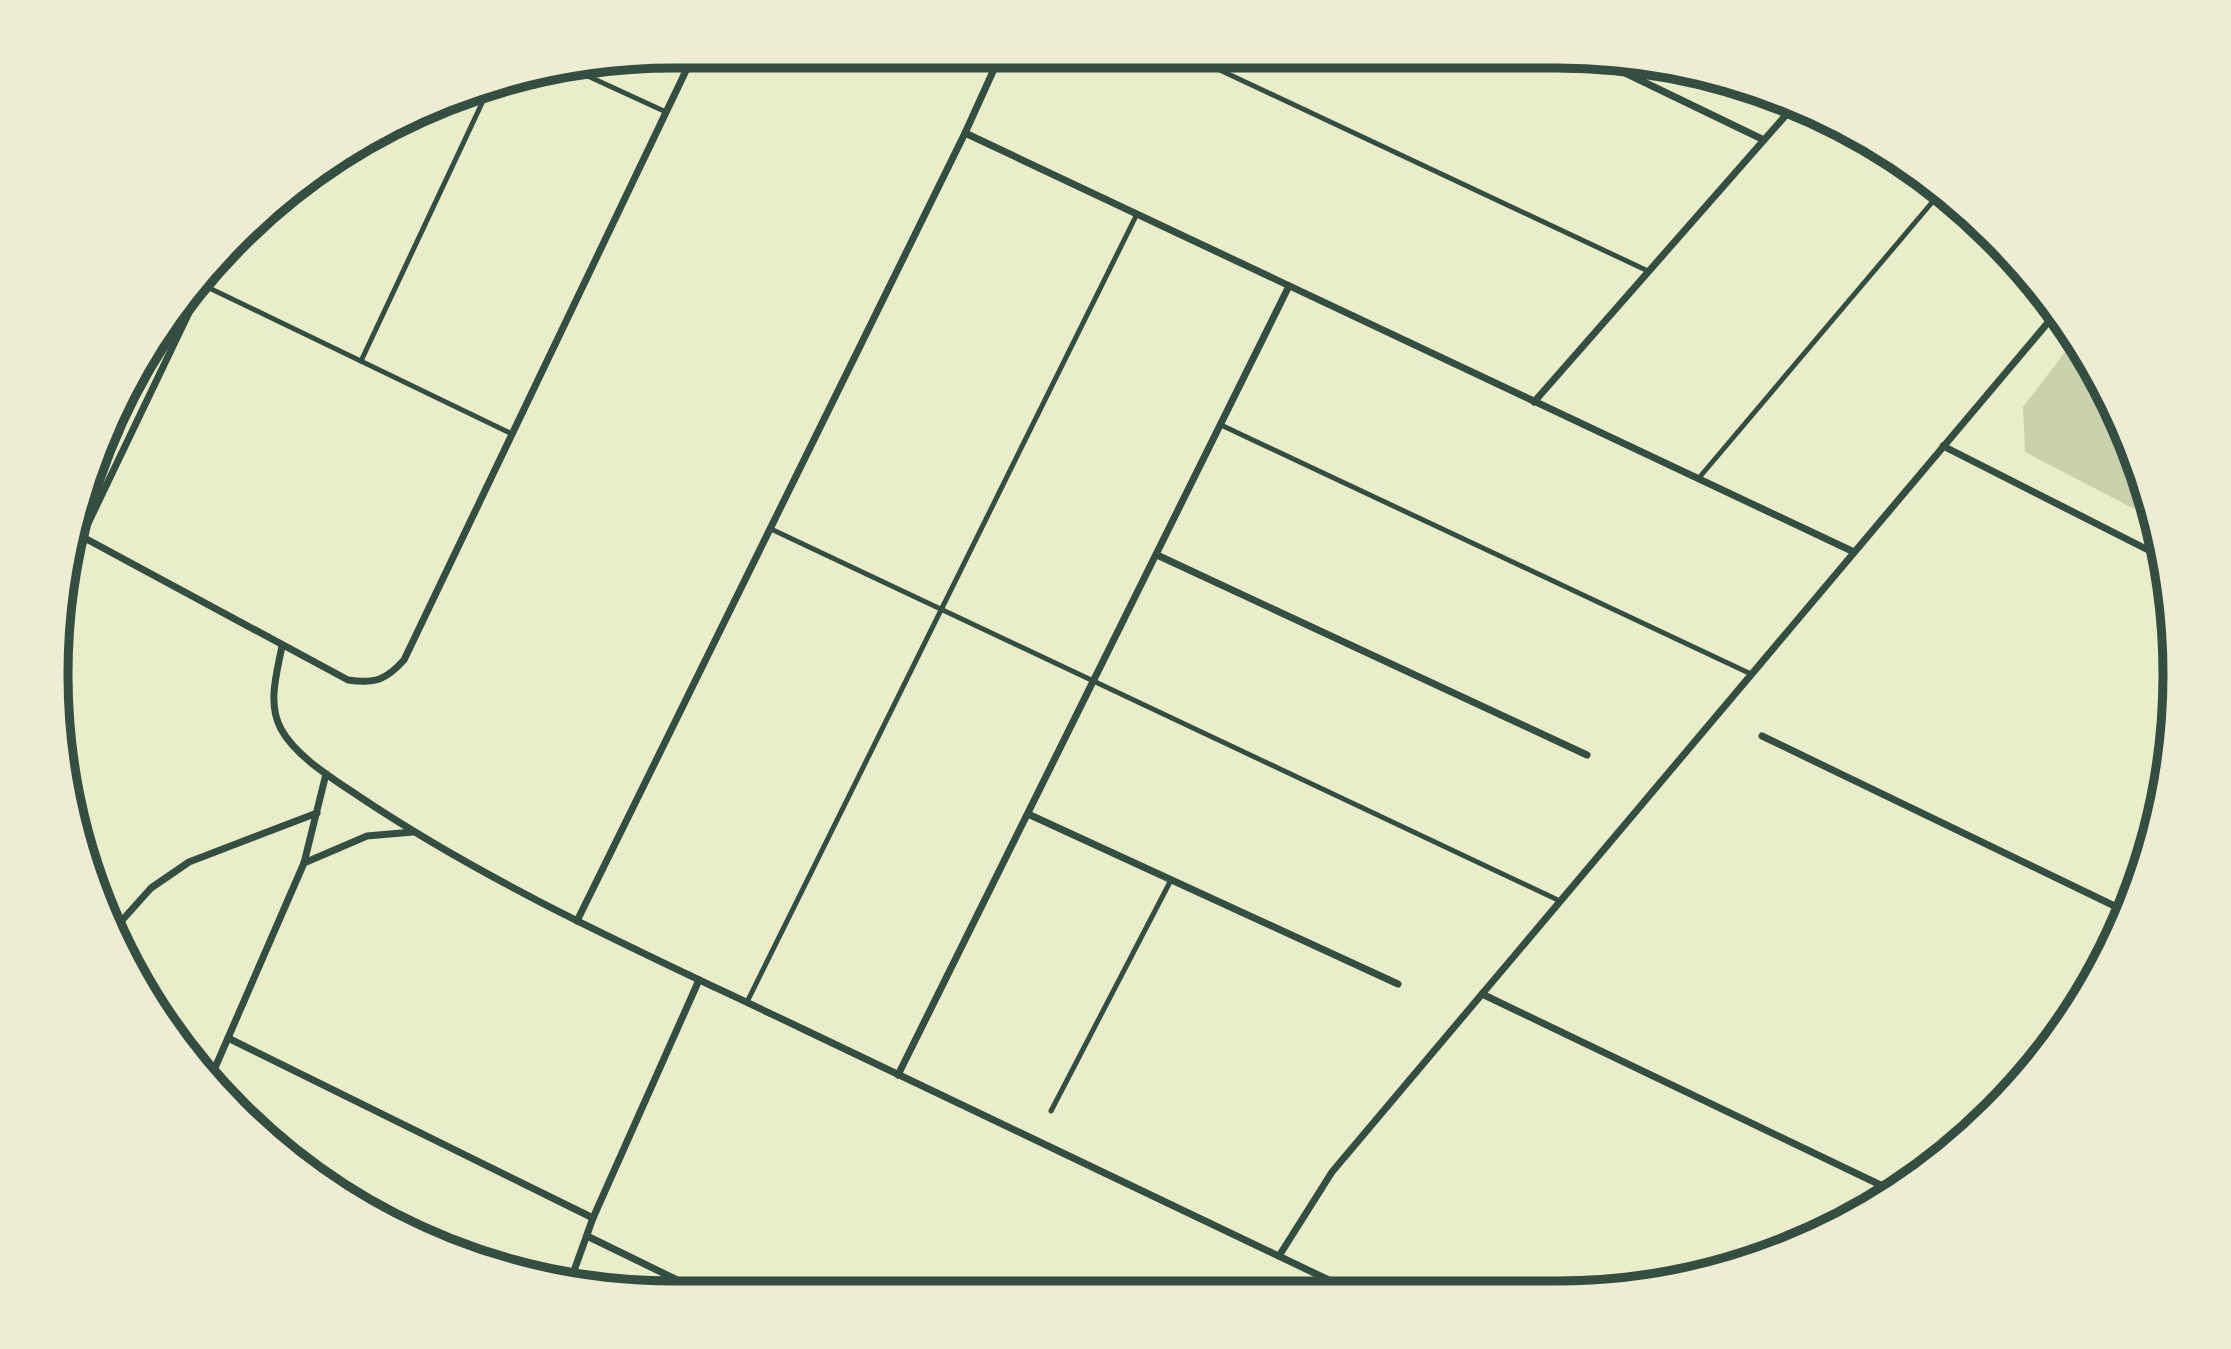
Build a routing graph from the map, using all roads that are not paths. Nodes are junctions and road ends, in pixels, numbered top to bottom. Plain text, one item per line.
1 (687, 68) edge
2 (995, 68) edge
3 (1215, 68) edge
4 (1629, 72) edge
5 (585, 75) edge
6 (484, 99) edge
7 (666, 112) junction
8 (1787, 113) edge
9 (965, 133) junction
10 (1764, 140) junction
11 (1934, 200) edge
12 (1137, 214) junction
13 (1648, 271) junction
14 (1289, 286) junction
15 (208, 288) edge
16 (192, 308) edge
17 (2049, 321) edge
18 (361, 361) junction
19 (1534, 402) junction
20 (1221, 425) junction
21 (512, 434) junction
22 (1943, 446) junction
23 (1698, 479) junction
24 (89, 519) edge
25 (771, 529) junction
26 (85, 537) edge
27 (2150, 551) edge
28 (1854, 552) junction
29 (1157, 555) junction
30 (941, 610) junction
31 (282, 646) junction
32 (1751, 674) junction
33 (1094, 682) junction
34 (1762, 736) dead end
35 (1587, 755) dead end
36 (326, 774) junction
37 (317, 813) junction
38 (1028, 814) junction
39 (413, 832) junction
40 (304, 863) junction
41 (1171, 880) junction
42 (1560, 901) junction
43 (2117, 907) edge
44 (577, 920) junction
45 (121, 922) edge
46 (699, 980) junction
47 (1398, 984) dead end
48 (1482, 994) junction
49 (747, 1002) junction
50 (228, 1038) junction
51 (215, 1069) edge
52 (898, 1074) junction
53 (1051, 1111) dead end
54 (1882, 1186) edge
55 (593, 1218) junction
56 (587, 1236) junction
57 (1279, 1256) junction
58 (574, 1272) edge
59 (679, 1281) edge
60 (1331, 1281) edge

1 - 7 street
2 - 9 street
3 - 13 lane
4 - 10 street
5 - 7 lane
6 - 18 lane
7 - 21 street
8 - 10 street
9 - 12 street
9 - 25 street
10 - 13 street
11 - 23 lane
12 - 14 street
12 - 30 lane
13 - 19 street
14 - 19 street
14 - 20 street
15 - 18 lane
16 - 24 street
17 - 22 street
18 - 21 lane
19 - 23 street
20 - 29 street
20 - 32 lane
21 - 31 street
22 - 27 street
22 - 28 street
23 - 28 street
25 - 30 lane
25 - 44 street
26 - 31 street
28 - 32 street
29 - 33 street
29 - 35 street
30 - 33 lane
30 - 49 lane
31 - 36 street
32 - 42 street
33 - 38 street
33 - 42 lane
34 - 43 street
36 - 37 street
36 - 39 street
37 - 40 street
37 - 45 street
38 - 41 street
38 - 52 street
39 - 40 street
39 - 44 street
40 - 50 street
41 - 47 street
41 - 53 lane
42 - 48 street
44 - 46 street
46 - 49 street
46 - 55 street
48 - 54 street
48 - 57 street
49 - 52 street
50 - 51 street
50 - 55 street
52 - 57 street
55 - 56 street
56 - 58 street
56 - 59 street
57 - 60 street

